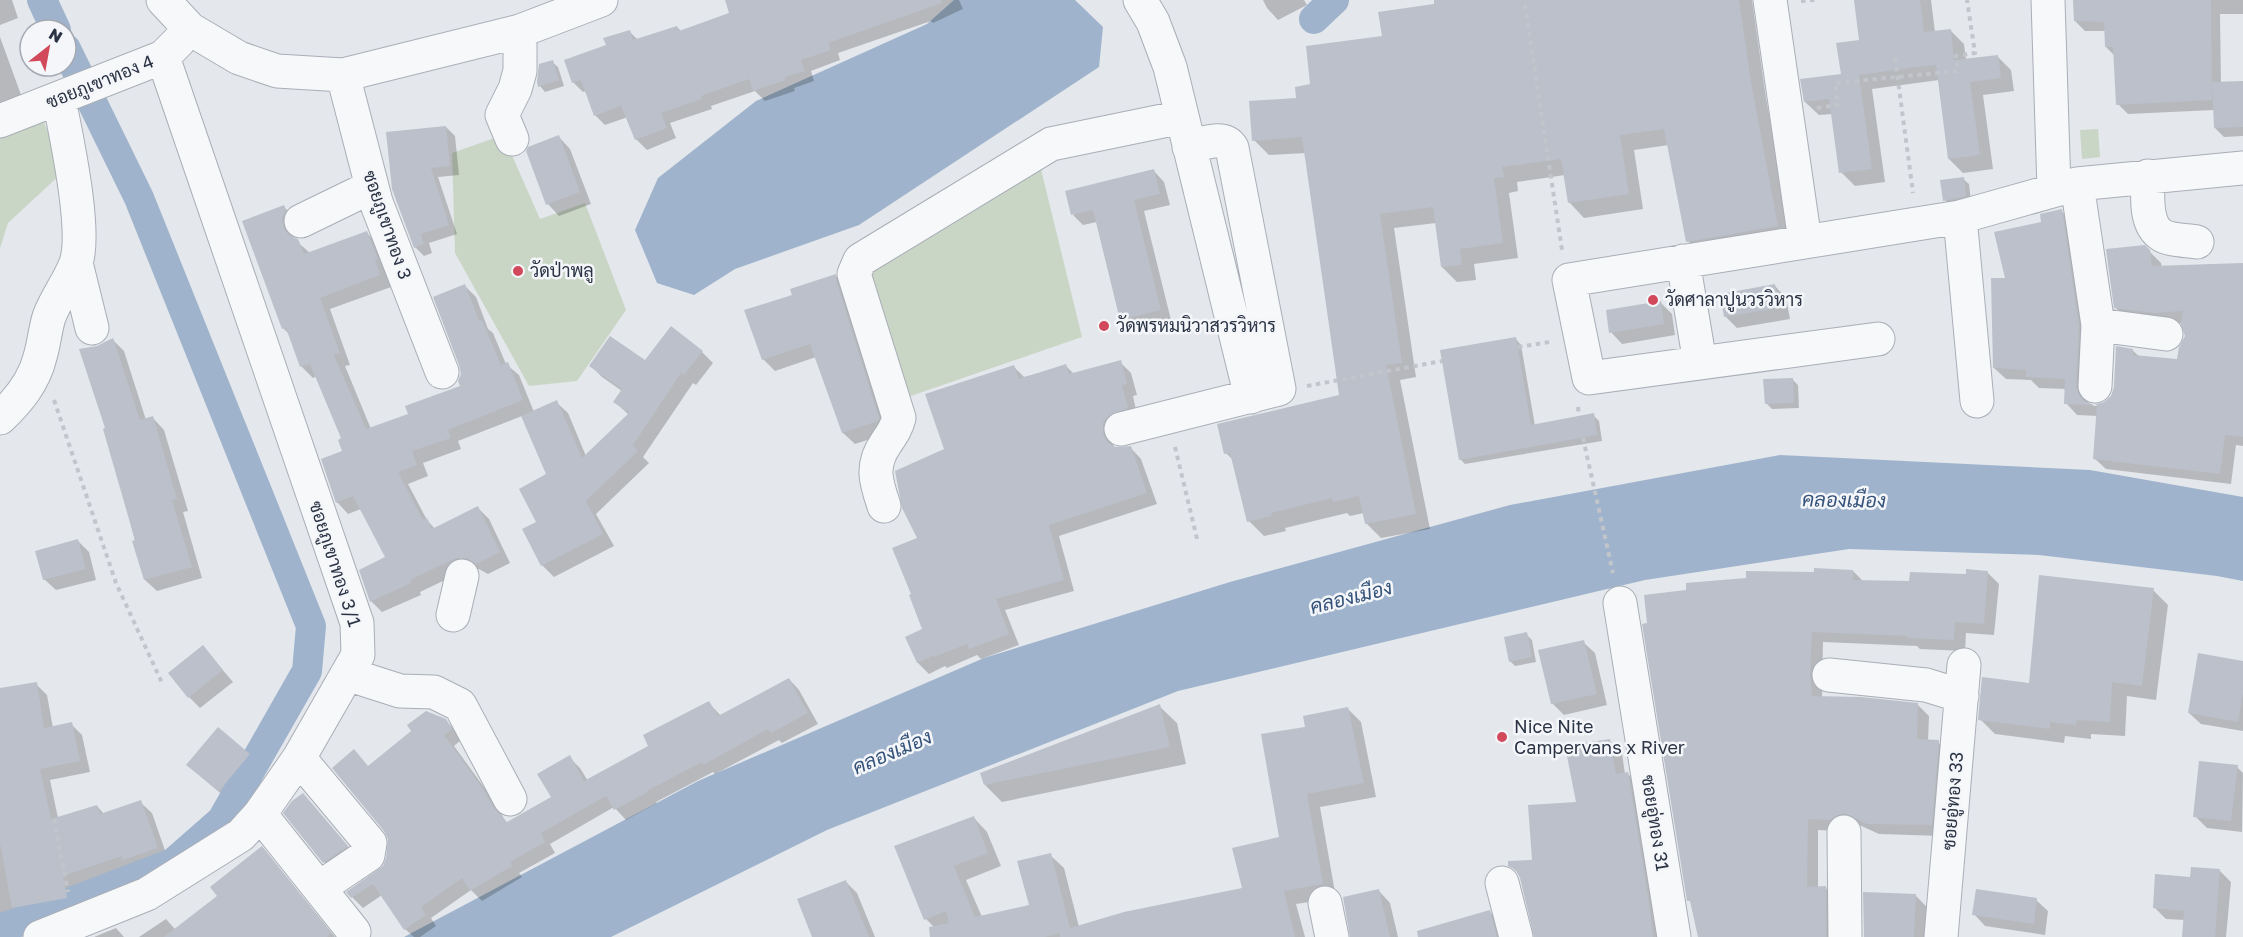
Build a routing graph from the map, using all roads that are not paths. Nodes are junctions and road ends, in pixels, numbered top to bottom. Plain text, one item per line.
1 (163, 0) edge
2 (601, 0) edge
3 (1140, 0) edge
4 (1770, 0) edge
5 (2048, 0) edge
6 (190, 28) junction
7 (519, 31) junction
8 (163, 57) junction
9 (343, 75) junction
10 (63, 98) junction
11 (0, 121) edge
12 (1186, 132) junction
13 (512, 138) dead end
14 (2243, 168) edge
15 (2148, 176) junction
16 (371, 187) junction
17 (2066, 187) junction
18 (1960, 217) junction
19 (301, 221) dead end
20 (1805, 241) junction
21 (2197, 242) dead end
22 (1683, 261) junction
23 (76, 263) junction
24 (2098, 326) junction
25 (92, 328) dead end
26 (2166, 334) dead end
27 (1878, 339) dead end
28 (1700, 363) junction
29 (442, 372) dead end
30 (2095, 386) dead end
31 (1977, 401) dead end
32 (0, 418) edge
33 (1121, 429) dead end
34 (884, 506) dead end
35 (462, 576) dead end
36 (1620, 603) road end
37 (453, 615) dead end
38 (347, 674) junction
39 (1829, 675) dead end
40 (299, 758) junction
41 (510, 799) dead end
42 (260, 814) junction
43 (1844, 832) dead end
44 (1502, 883) dead end
45 (319, 888) junction
46 (1325, 903) dead end
47 (354, 932) dead end
48 (40, 937) edge
49 (1332, 937) edge
50 (1516, 937) edge
51 (1674, 937) edge
52 (1845, 937) edge
53 (1941, 937) edge

1 - 6 street
2 - 7 street
3 - 12 street
4 - 20 street
5 - 17 street
6 - 8 street, ซอยภูเขาทอง 4
6 - 9 street
7 - 9 street
7 - 13 street
8 - 10 street, ซอยภูเขาทอง 4
8 - 38 street, ซอยภูเขาทอง 3/1
9 - 16 street, ซอยภูเขาทอง 3
10 - 11 street, ซอยภูเขาทอง 4
10 - 23 street
12 - 33 street
12 - 34 street
14 - 15 street
15 - 17 street
15 - 21 street
16 - 19 street
16 - 29 street, ซอยภูเขาทอง 3
17 - 18 street
17 - 24 street
18 - 20 street
18 - 31 street
20 - 22 street
22 - 28 street
22 - 28 street
23 - 25 street
23 - 32 street
24 - 26 street
24 - 30 street
27 - 28 street
35 - 37 street
36 - 51 street, ซอยอู่ทอง 31
38 - 40 street, ซอยภูเขาทอง 3/1
38 - 41 street
39 - 53 street, ซอยอู่ทอง 33
40 - 42 street, ซอยภูเขาทอง 3/1
40 - 45 street
42 - 45 street
42 - 48 street, ซอยภูเขาทอง 3/1
43 - 52 street
44 - 50 street
45 - 47 street
46 - 49 street

